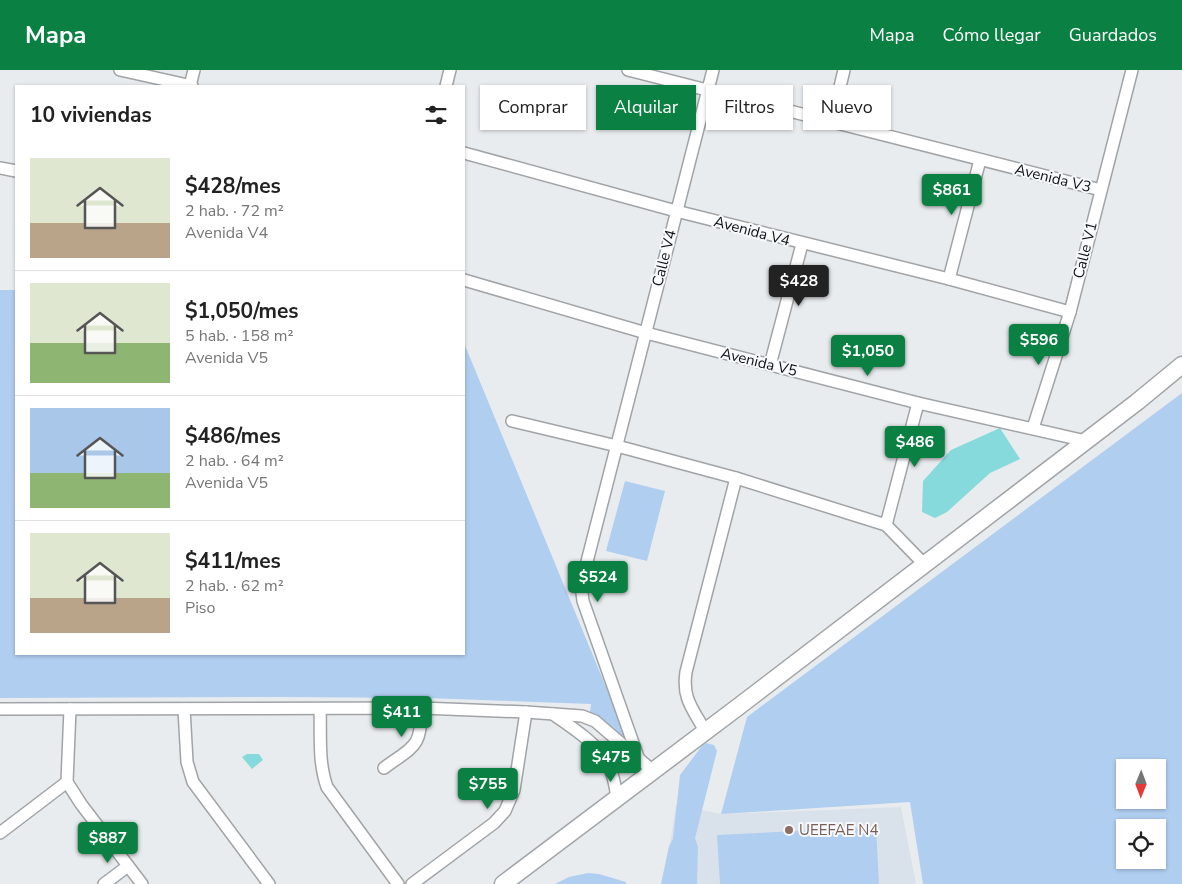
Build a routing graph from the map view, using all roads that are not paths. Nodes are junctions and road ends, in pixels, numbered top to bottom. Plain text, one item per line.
1 (120, 70) edge
2 (194, 70) edge
3 (450, 70) edge
4 (628, 70) edge
5 (713, 70) edge
6 (844, 70) edge
7 (1132, 70) edge
8 (187, 85) edge
9 (191, 85) edge
10 (446, 85) edge
11 (709, 85) edge
12 (840, 85) edge
13 (706, 90) edge
14 (706, 98) edge
15 (869, 130) edge
16 (465, 153) edge
17 (980, 160) junction
18 (0, 168) edge
19 (15, 171) edge
20 (1100, 190) junction
21 (676, 211) junction
22 (802, 244) junction
23 (950, 279) junction
24 (465, 280) edge
25 (1070, 312) junction
26 (646, 333) junction
27 (770, 364) junction
28 (1182, 365) edge
29 (918, 403) junction
30 (512, 421) dead end
31 (1033, 428) junction
32 (1086, 441) junction
33 (617, 446) junction
34 (736, 478) junction
35 (886, 525) junction
36 (924, 564) junction
37 (421, 708) junction
38 (0, 709) edge
39 (70, 709) junction
40 (184, 709) junction
41 (320, 709) junction
42 (526, 712) junction
43 (552, 713) junction
44 (706, 732) junction
45 (638, 757) junction
46 (384, 768) dead end
47 (653, 771) junction
48 (67, 782) junction
49 (617, 798) junction
50 (0, 833) edge
51 (128, 866) junction
52 (104, 884) edge
53 (142, 884) edge
54 (269, 884) edge
55 (398, 884) edge
56 (412, 884) edge
57 (503, 884) edge

1 - 8 street
2 - 9 street
3 - 10 street
4 - 13 street, Avenida V3
5 - 11 street, Calle V4
6 - 12 street
7 - 20 street, Calle V1
14 - 21 street, Calle V4
15 - 17 street, Avenida V3
16 - 21 street, Avenida V4
17 - 20 street, Avenida V3
17 - 23 street
18 - 19 street
20 - 25 street, Calle V1
21 - 22 street, Avenida V4
21 - 26 street, Calle V4
22 - 23 street, Avenida V4
22 - 27 street
23 - 25 street, Avenida V4
24 - 26 street, Avenida V5
25 - 31 street, Calle V1
26 - 27 street, Avenida V5
26 - 33 street, Calle V4
27 - 29 street, Avenida V5
28 - 32 street
29 - 31 street, Avenida V5
29 - 35 street
30 - 33 street
31 - 32 street, Avenida V5
32 - 36 street
33 - 34 street
33 - 45 street, Calle V4
34 - 35 street
34 - 44 street
35 - 36 street
36 - 44 street
37 - 41 street
37 - 42 street
37 - 46 street
38 - 39 street
39 - 40 street
39 - 48 street
40 - 41 street
40 - 54 street
41 - 55 street
42 - 43 street
42 - 56 street
43 - 45 street
43 - 49 street
44 - 47 street
45 - 47 street
47 - 49 street
48 - 50 street
48 - 51 street
49 - 57 street
51 - 52 street
51 - 53 street

